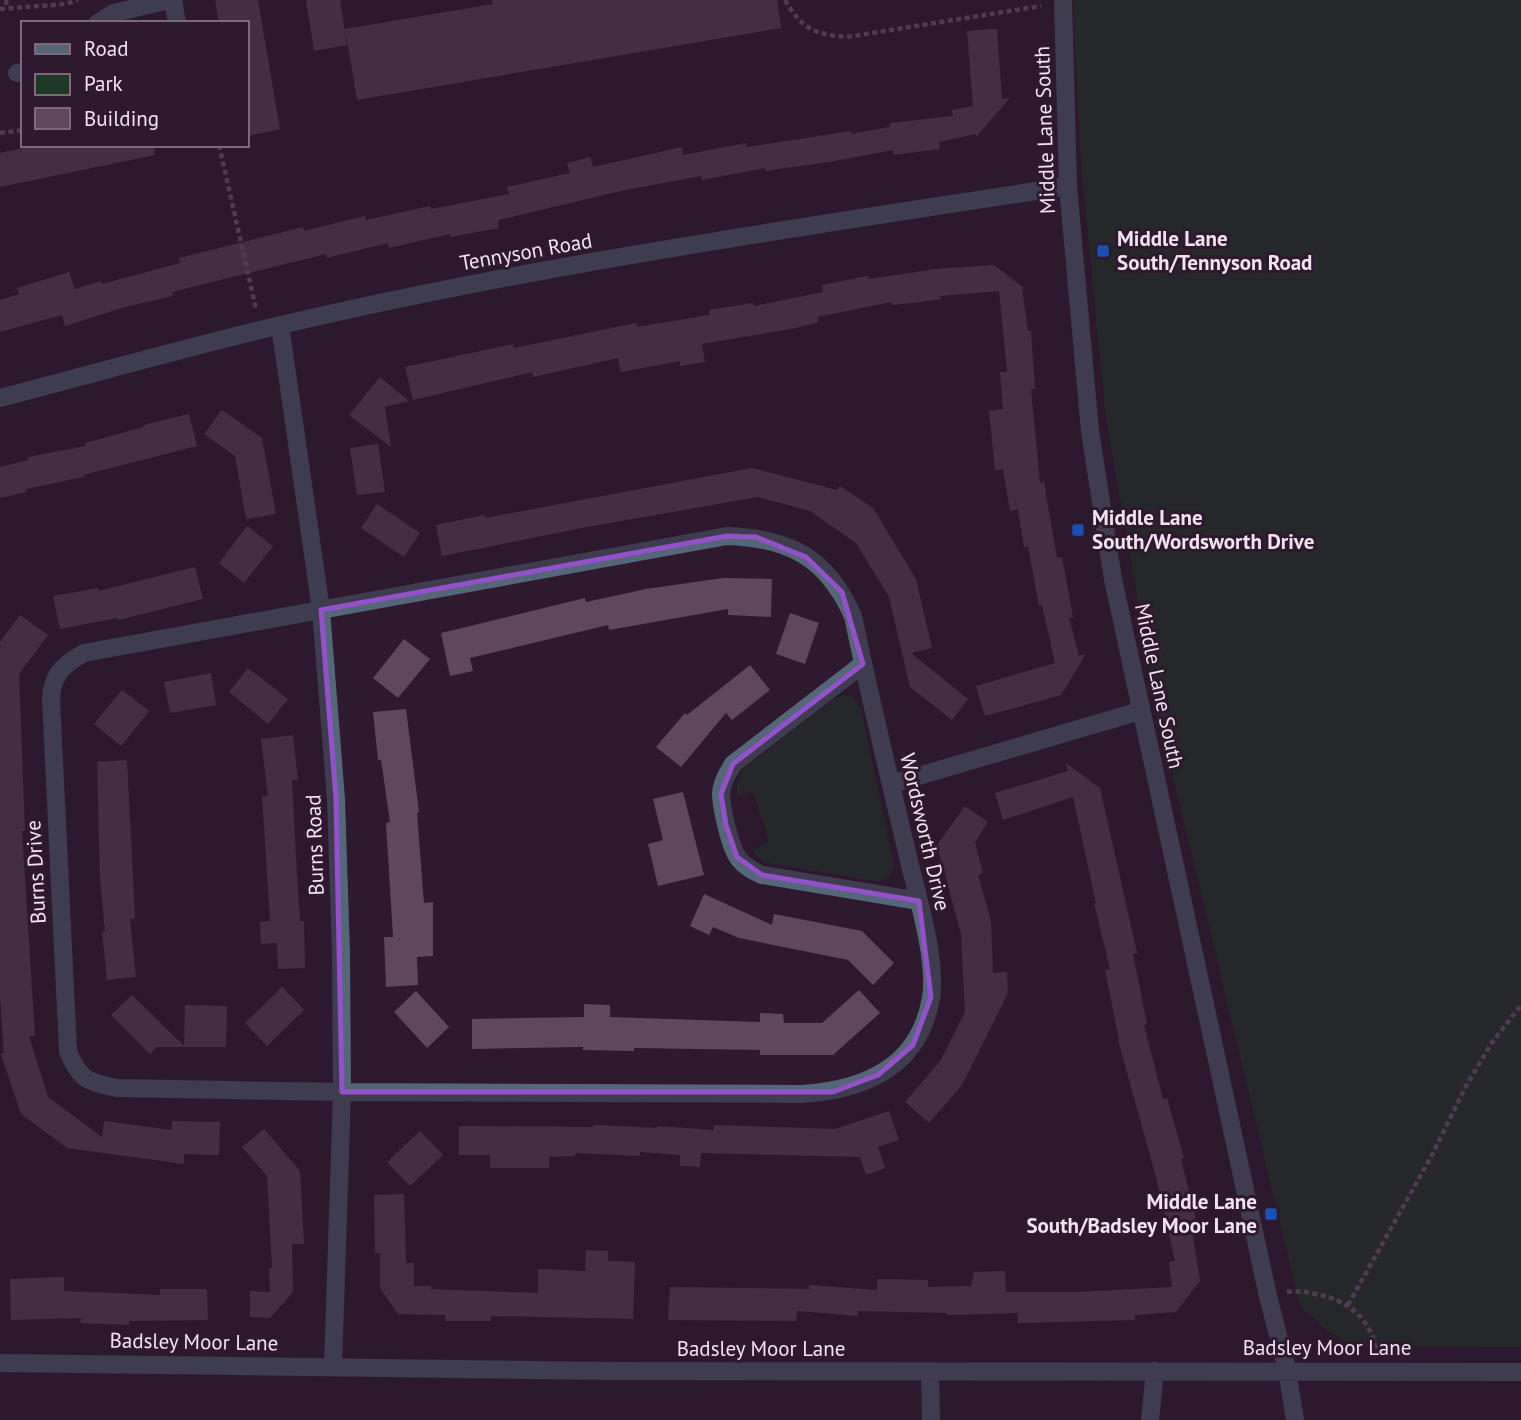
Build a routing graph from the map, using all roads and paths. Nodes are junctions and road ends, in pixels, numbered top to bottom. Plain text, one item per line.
1 (5, 0) edge
2 (78, 0) edge
3 (171, 0) edge
4 (785, 0) edge
5 (1063, 1) edge
6 (7, 8) junction
7 (0, 9) edge
8 (101, 21) edge
9 (176, 21) edge
10 (21, 130) edge
11 (0, 133) edge
12 (219, 147) edge
13 (1068, 186) junction
14 (280, 325) junction
15 (261, 330) junction
16 (0, 398) edge
17 (321, 610) junction
18 (863, 664) junction
19 (1140, 711) junction
20 (891, 784) junction
21 (919, 901) junction
22 (1521, 1005) edge
23 (342, 1092) junction
24 (1269, 1296) junction
25 (1348, 1305) junction
26 (0, 1363) edge
27 (333, 1367) junction
28 (1287, 1370) junction
29 (1380, 1370) junction
30 (1155, 1371) junction
31 (930, 1372) junction
32 (1521, 1372) edge
33 (931, 1420) edge
34 (1150, 1420) edge
35 (1295, 1420) edge

1 - 6 path
2 - 6 path
3 - 8 street
3 - 9 street
4 - 5 path
5 - 13 street, Middle Lane South
6 - 7 path
10 - 11 path
12 - 15 path
13 - 14 street, Tennyson Road
13 - 19 street, Middle Lane South
14 - 15 street, Tennyson Road
14 - 17 street, Burns Road
15 - 16 street, Tennyson Road
17 - 18 street, Wordsworth Drive
17 - 23 street, Burns Road
17 - 23 street, Burns Drive
18 - 20 street, Wordsworth Drive
18 - 21 street
19 - 20 street
19 - 24 street, Middle Lane South
20 - 21 street, Wordsworth Drive
21 - 23 street, Wordsworth Drive
22 - 25 path
23 - 27 street, Burns Road
24 - 25 path
24 - 28 street, Middle Lane South
25 - 29 path
26 - 27 street, Badsley Moor Lane
27 - 31 street, Badsley Moor Lane
28 - 29 street, Badsley Moor Lane
28 - 30 street, Badsley Moor Lane
28 - 35 street, Middle Lane South
29 - 32 street, Badsley Moor Lane
30 - 31 street, Badsley Moor Lane
30 - 34 street
31 - 33 street

